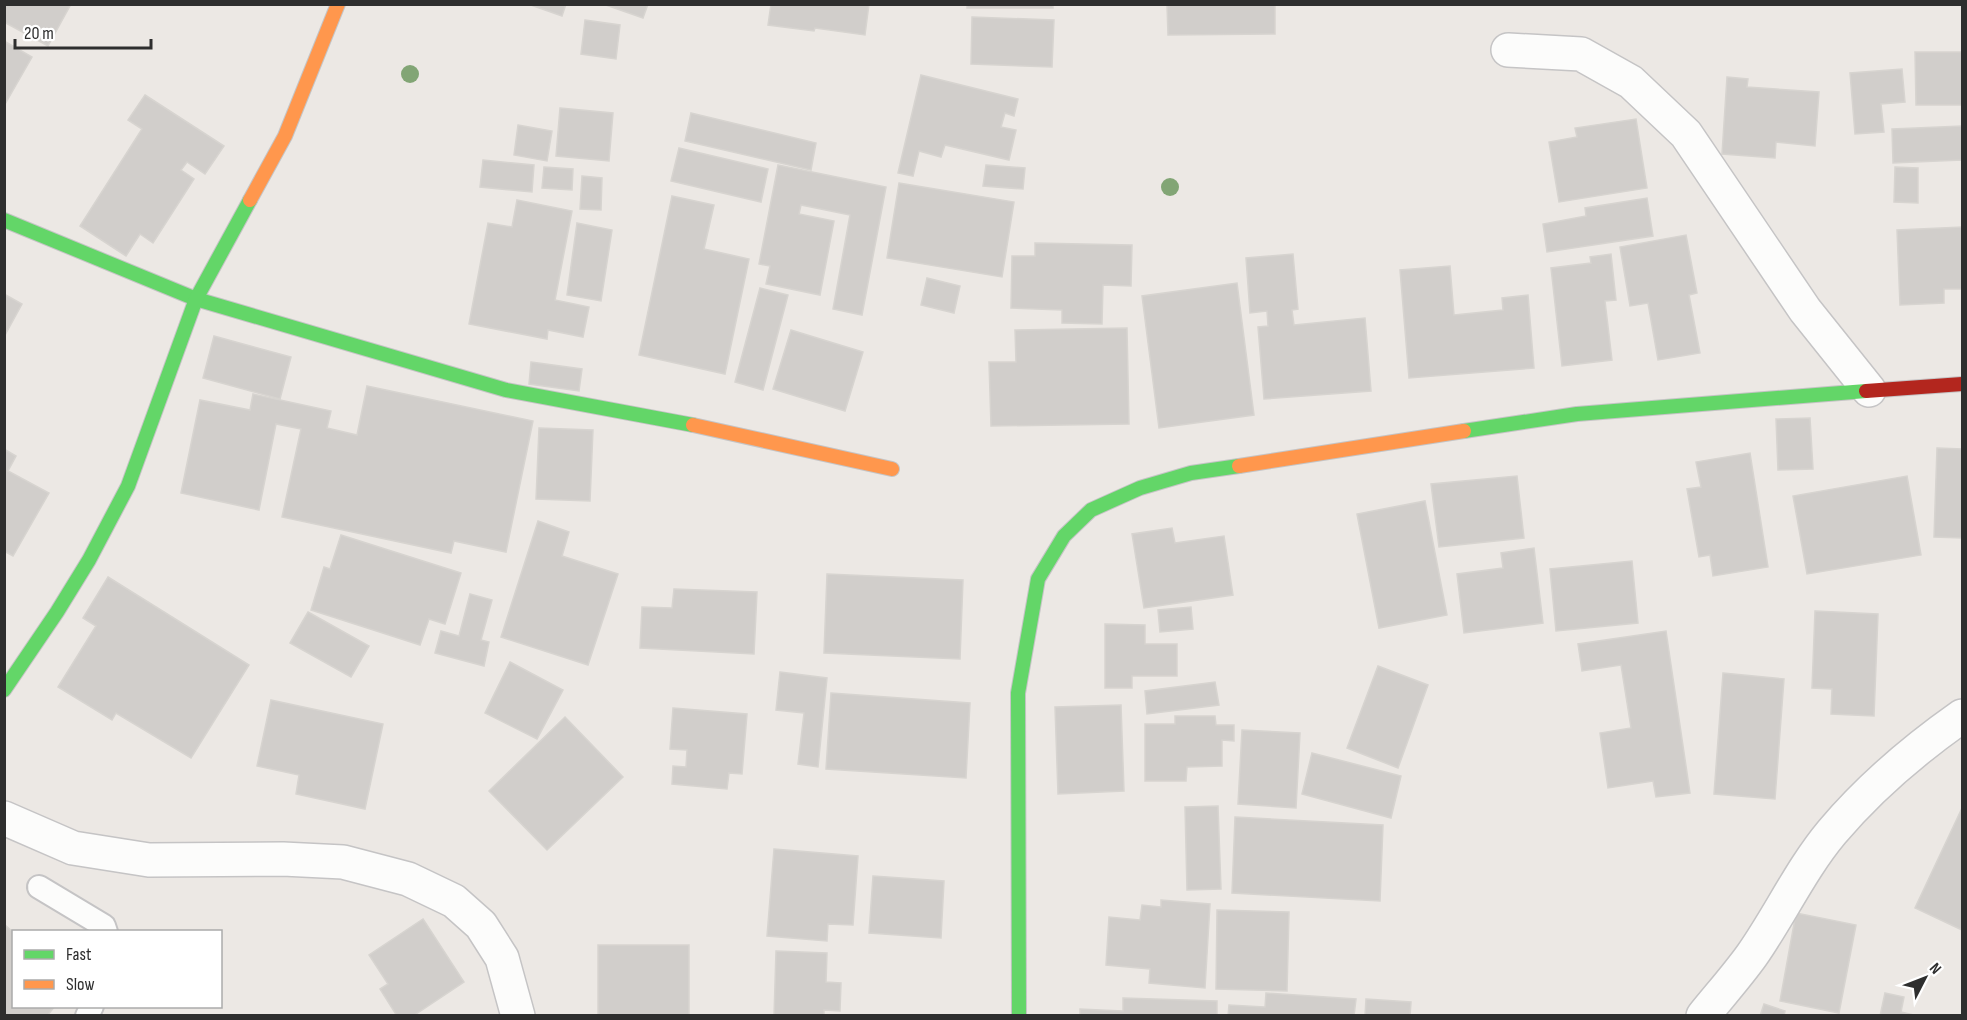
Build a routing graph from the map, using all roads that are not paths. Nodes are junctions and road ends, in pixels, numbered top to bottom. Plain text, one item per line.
1 (338, 4) edge
2 (1508, 50) dead end
3 (4, 220) edge
4 (196, 299) junction
5 (1962, 384) edge
6 (1869, 390) junction
7 (892, 468) dead end
8 (4, 690) edge
9 (1962, 716) edge
10 (4, 818) edge
11 (39, 887) dead end
12 (105, 930) edge
13 (518, 1016) edge
14 (1019, 1016) edge
15 (1703, 1016) edge

1 - 4 street
2 - 6 street
3 - 4 street
4 - 7 street
4 - 8 street
5 - 6 street
6 - 14 street
9 - 15 street
10 - 13 street
11 - 12 lane

